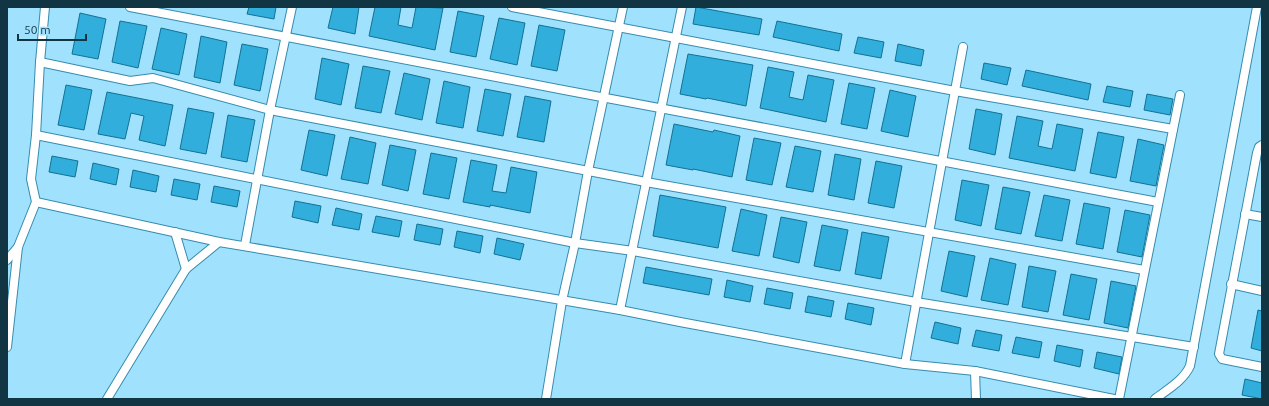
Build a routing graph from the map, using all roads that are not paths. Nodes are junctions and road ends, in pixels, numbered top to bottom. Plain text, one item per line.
1 (45, 7) edge
2 (130, 7) edge
3 (292, 7) edge
4 (512, 7) edge
5 (623, 7) edge
6 (682, 7) edge
7 (1257, 7) edge
8 (618, 28) junction
9 (1258, 28) edge
10 (286, 38) junction
11 (675, 38) junction
12 (963, 47) dead end
13 (40, 62) junction
14 (955, 92) junction
15 (1180, 95) dead end
16 (604, 97) junction
17 (662, 108) junction
18 (270, 110) junction
19 (1173, 129) junction
20 (36, 135) junction
21 (1262, 145) edge
22 (942, 160) junction
23 (588, 170) junction
24 (256, 179) junction
25 (646, 182) junction
26 (36, 202) junction
27 (1158, 202) junction
28 (1245, 214) junction
29 (1262, 217) edge
30 (175, 232) junction
31 (929, 232) junction
32 (219, 242) junction
33 (575, 243) junction
34 (245, 245) junction
35 (18, 246) junction
36 (633, 251) junction
37 (7, 260) edge
38 (186, 269) junction
39 (1144, 270) junction
40 (1231, 284) junction
41 (1262, 291) edge
42 (562, 301) junction
43 (916, 302) junction
44 (620, 310) junction
45 (1131, 337) junction
46 (7, 347) edge
47 (1194, 347) junction
48 (905, 364) junction
49 (1262, 367) edge
50 (975, 371) junction
51 (107, 399) edge
52 (546, 399) edge
53 (976, 399) edge
54 (1114, 399) edge
55 (1119, 399) edge
56 (1155, 399) edge

1 - 13 street
2 - 10 street
3 - 10 street
4 - 8 street
5 - 8 street
6 - 11 street
7 - 9 street
8 - 11 street
8 - 16 street
9 - 47 street
10 - 16 street
10 - 18 street
11 - 14 street
11 - 17 street
12 - 14 street
13 - 18 street
13 - 20 street
14 - 19 street
14 - 22 street
15 - 19 street
16 - 17 street
16 - 23 street
17 - 22 street
17 - 25 street
18 - 23 street
18 - 24 street
19 - 27 street
20 - 24 street
20 - 26 street
21 - 28 street
22 - 27 street
22 - 31 street
23 - 25 street
23 - 33 street
24 - 33 street
24 - 34 street
25 - 31 street
25 - 36 street
26 - 30 street
26 - 35 street
27 - 39 street
28 - 29 street
28 - 40 street
30 - 32 street
30 - 38 street
31 - 39 street
31 - 43 street
32 - 34 street
32 - 38 street
33 - 36 street
33 - 42 street
34 - 42 street
35 - 37 street
35 - 46 street
36 - 43 street
36 - 44 street
38 - 51 street
39 - 45 street
40 - 41 street
40 - 49 street
42 - 44 street
42 - 52 street
43 - 45 street
43 - 48 street
44 - 48 street
45 - 47 street
45 - 55 street
47 - 56 street
48 - 50 street
50 - 53 street
50 - 54 street

